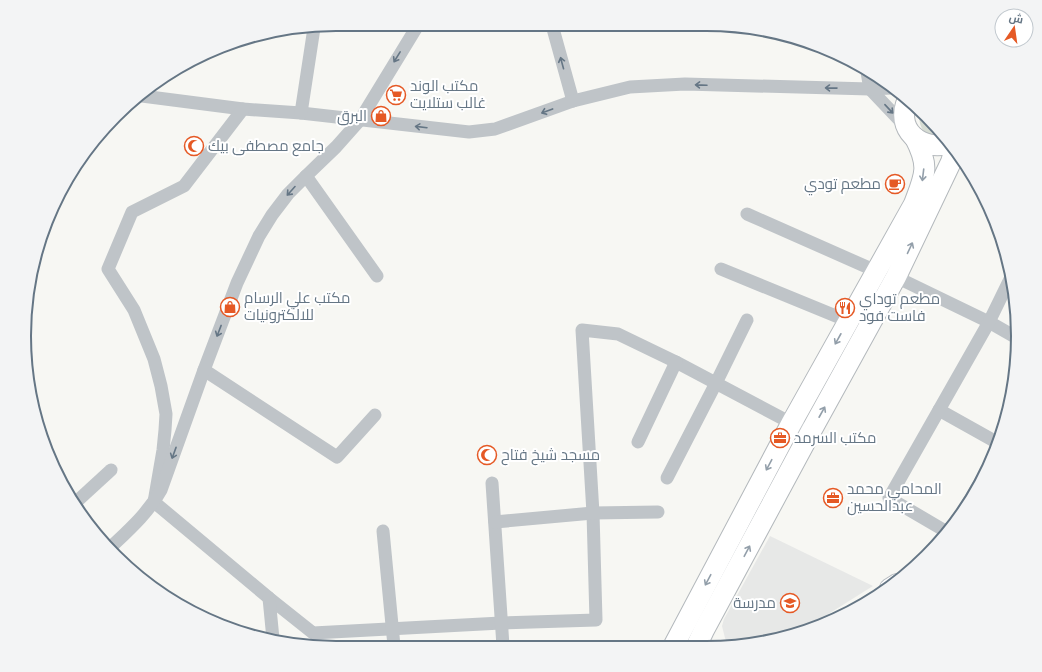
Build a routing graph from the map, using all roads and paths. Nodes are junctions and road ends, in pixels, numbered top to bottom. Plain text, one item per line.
1 (414, 31) edge
2 (554, 31) edge
3 (313, 32) edge
4 (868, 78) edge
5 (884, 88) edge
6 (870, 89) junction
7 (147, 97) edge
8 (573, 101) junction
9 (906, 106) edge
10 (243, 109) junction
11 (301, 113) junction
12 (360, 120) junction
13 (918, 137) junction
14 (946, 147) edge
15 (953, 157) edge
16 (306, 176) junction
17 (747, 214) dead end
18 (721, 269) dead end
19 (876, 272) junction
20 (378, 276) dead end
21 (896, 277) junction
22 (1007, 286) edge
23 (747, 320) dead end
24 (848, 321) junction
25 (989, 322) junction
26 (1011, 335) edge
27 (676, 362) junction
28 (204, 370) junction
29 (716, 383) junction
30 (939, 410) junction
31 (375, 415) dead end
32 (791, 424) junction
33 (810, 433) junction
34 (993, 440) edge
35 (638, 442) dead end
36 (111, 470) dead end
37 (667, 478) dead end
38 (492, 483) dead end
39 (79, 500) edge
40 (154, 502) junction
41 (658, 512) dead end
42 (593, 513) junction
43 (495, 522) junction
44 (942, 529) edge
45 (383, 531) dead end
46 (114, 545) edge
47 (269, 598) junction
48 (271, 622) junction
49 (298, 622) junction
50 (501, 623) junction
51 (393, 629) junction
52 (272, 634) edge
53 (394, 641) edge
54 (503, 641) edge
55 (676, 641) edge
56 (704, 641) edge

1 -> 12 street
8 -> 2 street
3 - 11 street
4 - 6 street
5 - 6 street
6 -> 8 street
6 -> 13 street
7 - 10 street
8 -> 12 street
9 - 13 main road
10 - 11 street
10 - 40 street
11 - 12 street
12 - 16 street
13 - 14 main road
13 -> 19 main road
21 -> 15 main road
16 - 20 street
16 -> 28 street
17 - 19 street
18 - 24 street
19 - 24 main road
21 - 25 street
33 -> 21 main road
22 - 25 street
23 - 29 street
24 -> 32 main road
25 - 26 street
25 - 30 street
27 - 29 street
27 - 35 street
27 - 42 street
28 - 31 street
28 -> 40 street
29 - 32 street
29 - 37 street
30 - 34 street
30 - 44 street
32 - 33 street
32 -> 55 main road
56 -> 33 main road
36 - 39 street
38 - 43 street
40 - 46 street
40 - 47 street
41 - 42 street
42 - 43 street
42 - 50 street
43 - 50 street
45 - 51 street
47 - 48 street
47 - 49 street
48 - 49 street
48 - 52 street
49 - 51 street
50 - 51 street
50 - 54 street
51 - 53 street

